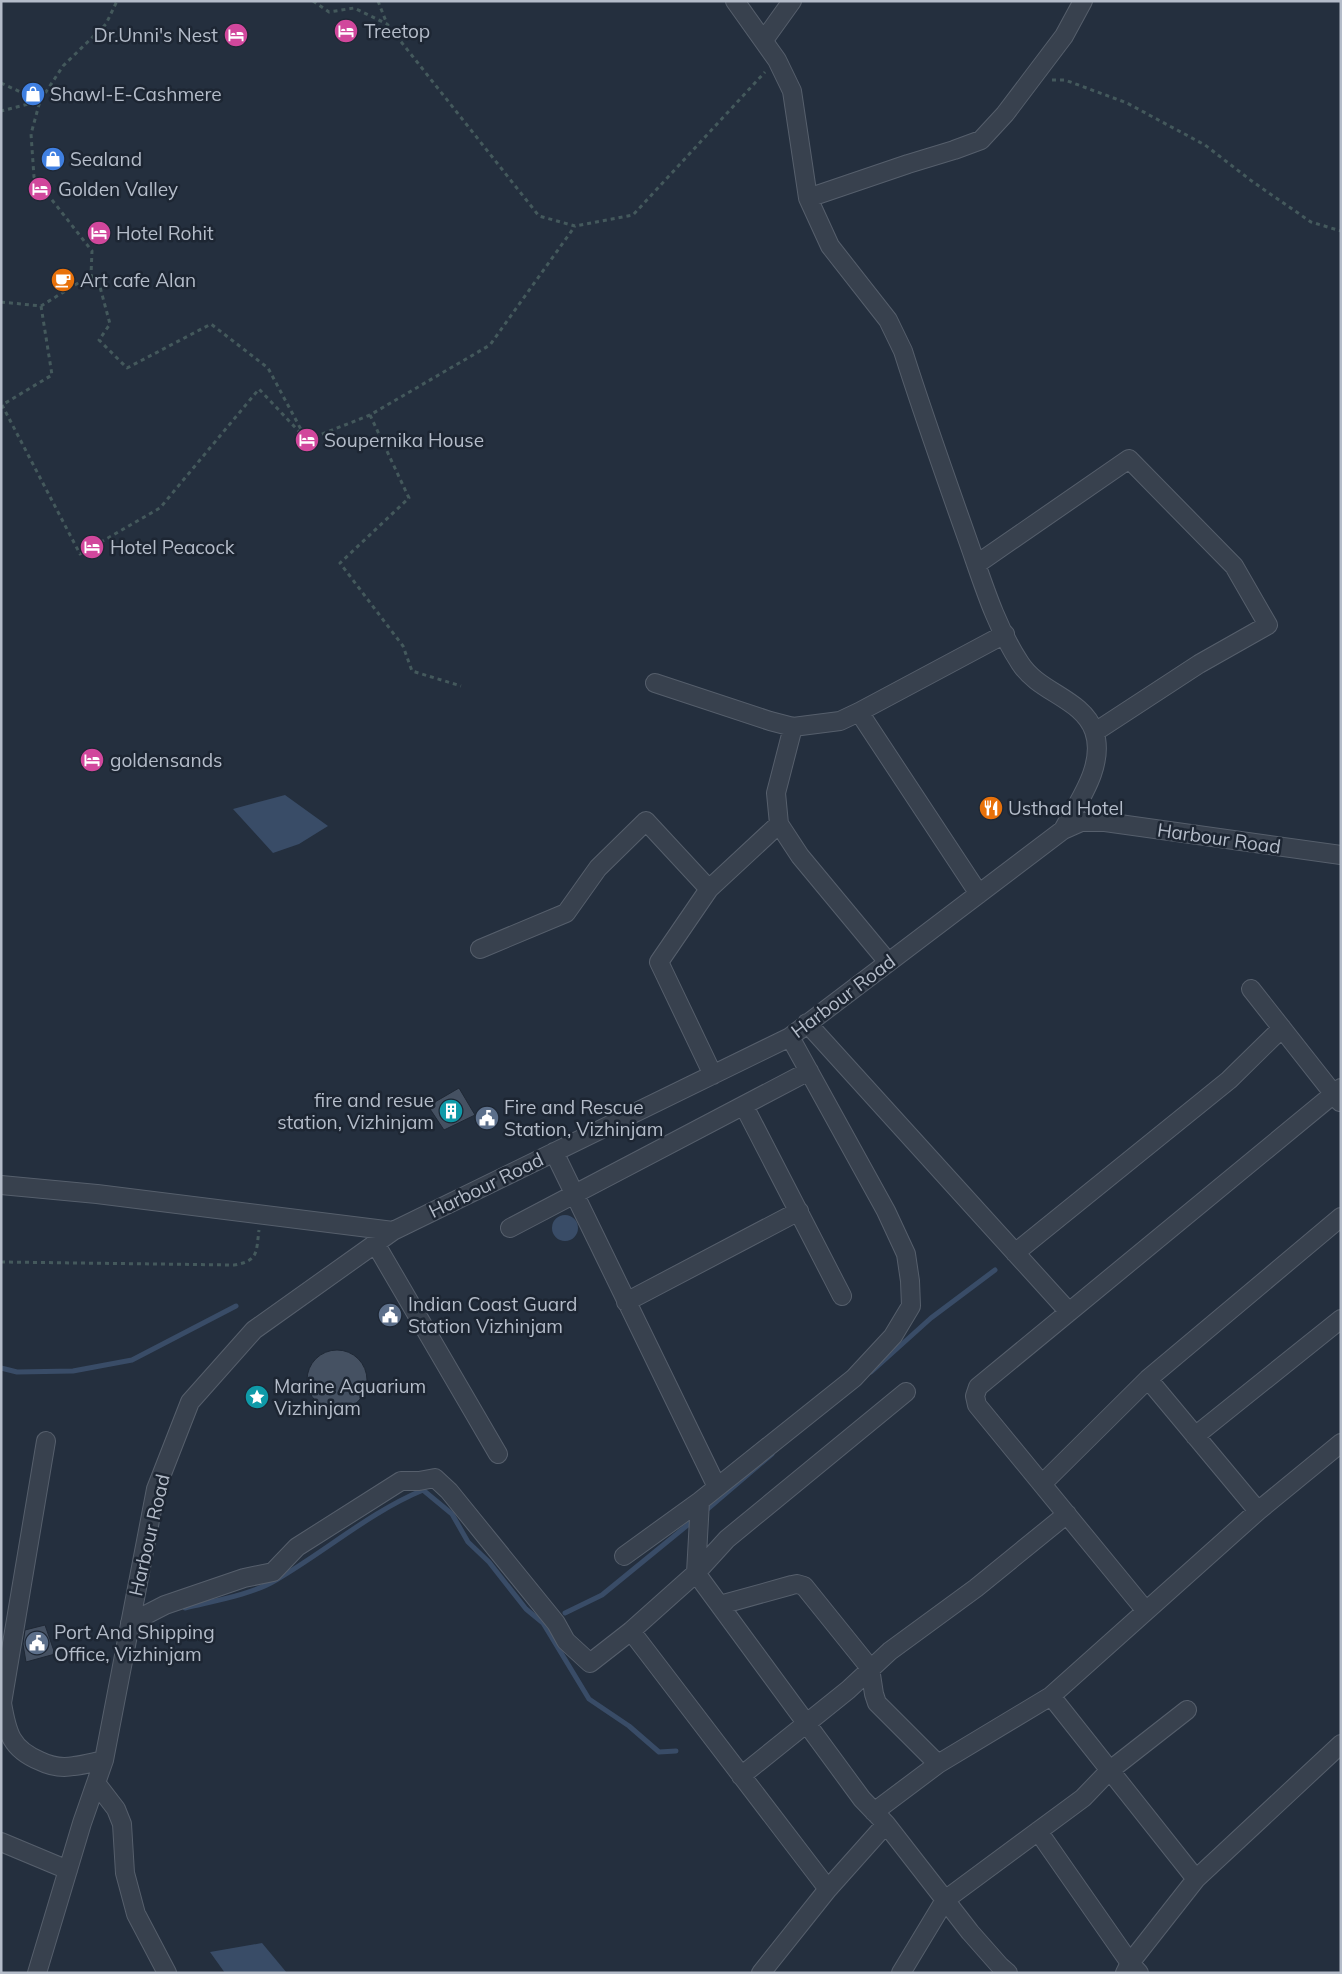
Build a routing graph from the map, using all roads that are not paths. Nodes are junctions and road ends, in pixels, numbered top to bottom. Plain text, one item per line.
1 (734, 1) edge
2 (792, 1) edge
3 (1082, 1) edge
4 (764, 40) junction
5 (808, 198) junction
6 (976, 564) junction
7 (1005, 634) junction
8 (655, 683) dead end
9 (859, 712) junction
10 (793, 726) junction
11 (1095, 732) junction
12 (779, 824) junction
13 (1064, 830) junction
14 (1341, 855) edge
15 (709, 889) junction
16 (979, 894) junction
17 (480, 949) dead end
18 (888, 962) junction
19 (1251, 989) dead end
20 (807, 1023) junction
21 (1282, 1028) junction
22 (790, 1038) junction
23 (809, 1071) junction
24 (713, 1075) junction
25 (1338, 1095) edge
26 (744, 1106) junction
27 (554, 1152) junction
28 (1, 1185) edge
29 (574, 1193) junction
30 (799, 1211) junction
31 (1341, 1217) edge
32 (510, 1228) dead end
33 (393, 1231) junction
34 (375, 1243) junction
35 (1015, 1252) junction
36 (842, 1296) dead end
37 (626, 1302) junction
38 (1069, 1312) junction
39 (1341, 1319) edge
40 (1148, 1379) junction
41 (906, 1392) dead end
42 (1195, 1436) junction
43 (46, 1441) dead end
44 (1341, 1443) edge
45 (498, 1454) dead end
46 (1042, 1484) junction
47 (717, 1486) junction
48 (700, 1501) junction
49 (1258, 1511) junction
50 (1068, 1514) junction
51 (624, 1556) dead end
52 (696, 1573) junction
53 (720, 1606) junction
54 (1146, 1611) junction
55 (130, 1623) junction
56 (630, 1631) junction
57 (870, 1668) junction
58 (1051, 1696) junction
59 (1188, 1710) dead end
60 (805, 1722) junction
61 (1341, 1744) edge
62 (104, 1760) junction
63 (938, 1764) junction
64 (1109, 1771) junction
65 (741, 1776) junction
66 (96, 1783) junction
67 (880, 1818) junction
68 (1038, 1831) junction
69 (1, 1842) edge
70 (68, 1870) junction
71 (1196, 1879) junction
72 (828, 1889) junction
73 (945, 1900) junction
74 (1132, 1969) edge
75 (37, 1973) edge
76 (167, 1973) edge
77 (761, 1973) edge
78 (901, 1973) edge
79 (1008, 1973) edge

1 - 4 street
2 - 4 street
3 - 5 street
4 - 5 street
5 - 6 street
6 - 7 street
6 - 11 street
7 - 9 street
7 - 11 street
8 - 10 street
9 - 10 street
9 - 16 street
10 - 12 street
11 - 13 street
12 - 15 street
12 - 18 street
13 - 14 street, Harbour Road
13 - 16 street, Harbour Road
15 - 17 street
15 - 24 street
16 - 18 street, Harbour Road
18 - 20 street, Harbour Road
19 - 21 street
20 - 22 street, Harbour Road
20 - 35 street
21 - 25 street
21 - 35 street
22 - 23 street
22 - 24 street, Harbour Road
23 - 26 street
23 - 47 street
24 - 27 street, Harbour Road
25 - 38 street
26 - 29 street
26 - 30 street
27 - 29 street
27 - 33 street, Harbour Road
28 - 33 street
29 - 32 street
29 - 37 street
30 - 36 street
30 - 37 street
31 - 40 street
33 - 34 street, Harbour Road
34 - 45 street
34 - 55 street, Harbour Road
35 - 38 street
37 - 47 street
38 - 46 street
39 - 42 street
40 - 42 street
40 - 46 street
41 - 52 street
42 - 49 street
43 - 62 street
44 - 49 street
46 - 50 street
47 - 48 street
48 - 51 street
48 - 52 street
49 - 54 street
50 - 54 street
50 - 57 street
52 - 53 street
52 - 56 street
53 - 57 street
53 - 60 street
54 - 58 street
55 - 56 street
55 - 62 street, Harbour Road
56 - 65 street
57 - 60 street
57 - 63 street
58 - 63 street
58 - 64 street
59 - 64 street
60 - 65 street
60 - 67 street
61 - 71 street
62 - 66 street, Harbour Road
63 - 67 street
64 - 68 street
64 - 71 street
65 - 72 street
66 - 70 street, Harbour Road
66 - 76 street
67 - 72 street
67 - 73 street
68 - 73 street
68 - 74 street
69 - 70 street
70 - 75 street, Harbour Road
71 - 74 street
72 - 77 street
73 - 78 street
73 - 79 street

